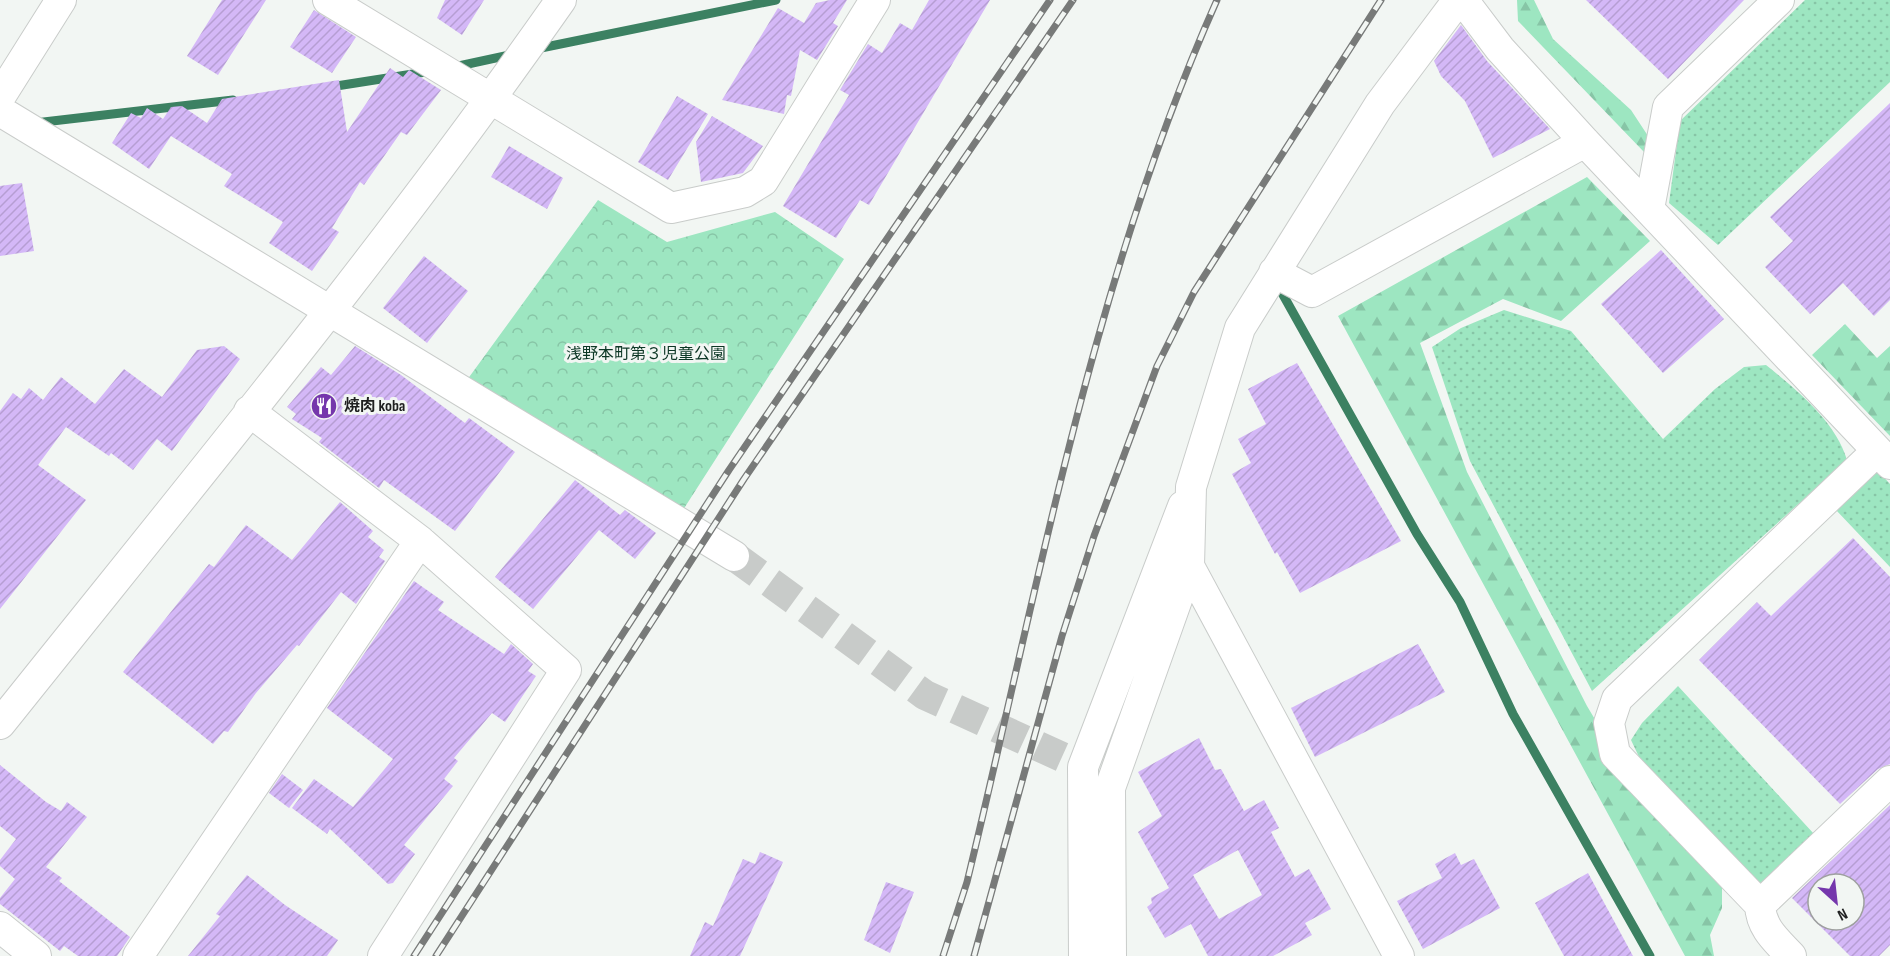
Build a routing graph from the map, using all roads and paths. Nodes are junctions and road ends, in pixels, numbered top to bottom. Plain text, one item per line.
1 (61, 0) edge
2 (328, 0) edge
3 (561, 0) edge
4 (874, 0) edge
5 (1458, 0) edge
6 (1463, 0) edge
7 (1779, 0) edge
8 (0, 97) edge
9 (491, 100) junction
10 (0, 111) edge
11 (1585, 142) junction
12 (1649, 209) junction
13 (1274, 272) junction
14 (328, 311) junction
15 (249, 411) junction
16 (1884, 458) edge
17 (1191, 487) junction
18 (420, 541) junction
19 (734, 556) tunnel mouth
20 (1189, 566) junction
21 (0, 724) edge
22 (1890, 781) edge
23 (1760, 905) junction
24 (0, 927) edge
25 (36, 956) edge
26 (138, 956) edge
27 (383, 956) edge
28 (1084, 956) edge
29 (1111, 956) edge
30 (1399, 956) edge
31 (1791, 956) edge

1 - 8 street
2 - 9 street
3 - 9 street
4 - 9 street
5 - 13 street
6 - 11 street
7 - 12 street
9 - 14 street
10 - 14 street
11 - 12 street
11 - 13 street
12 - 16 street
13 - 17 street
14 - 15 street
14 - 19 street
15 - 18 street
15 - 21 street
16 - 23 street
17 - 20 street
17 - 28 street
18 - 26 street
18 - 27 street
20 - 29 street
20 - 30 street
22 - 23 street
23 - 31 street
24 - 25 street

